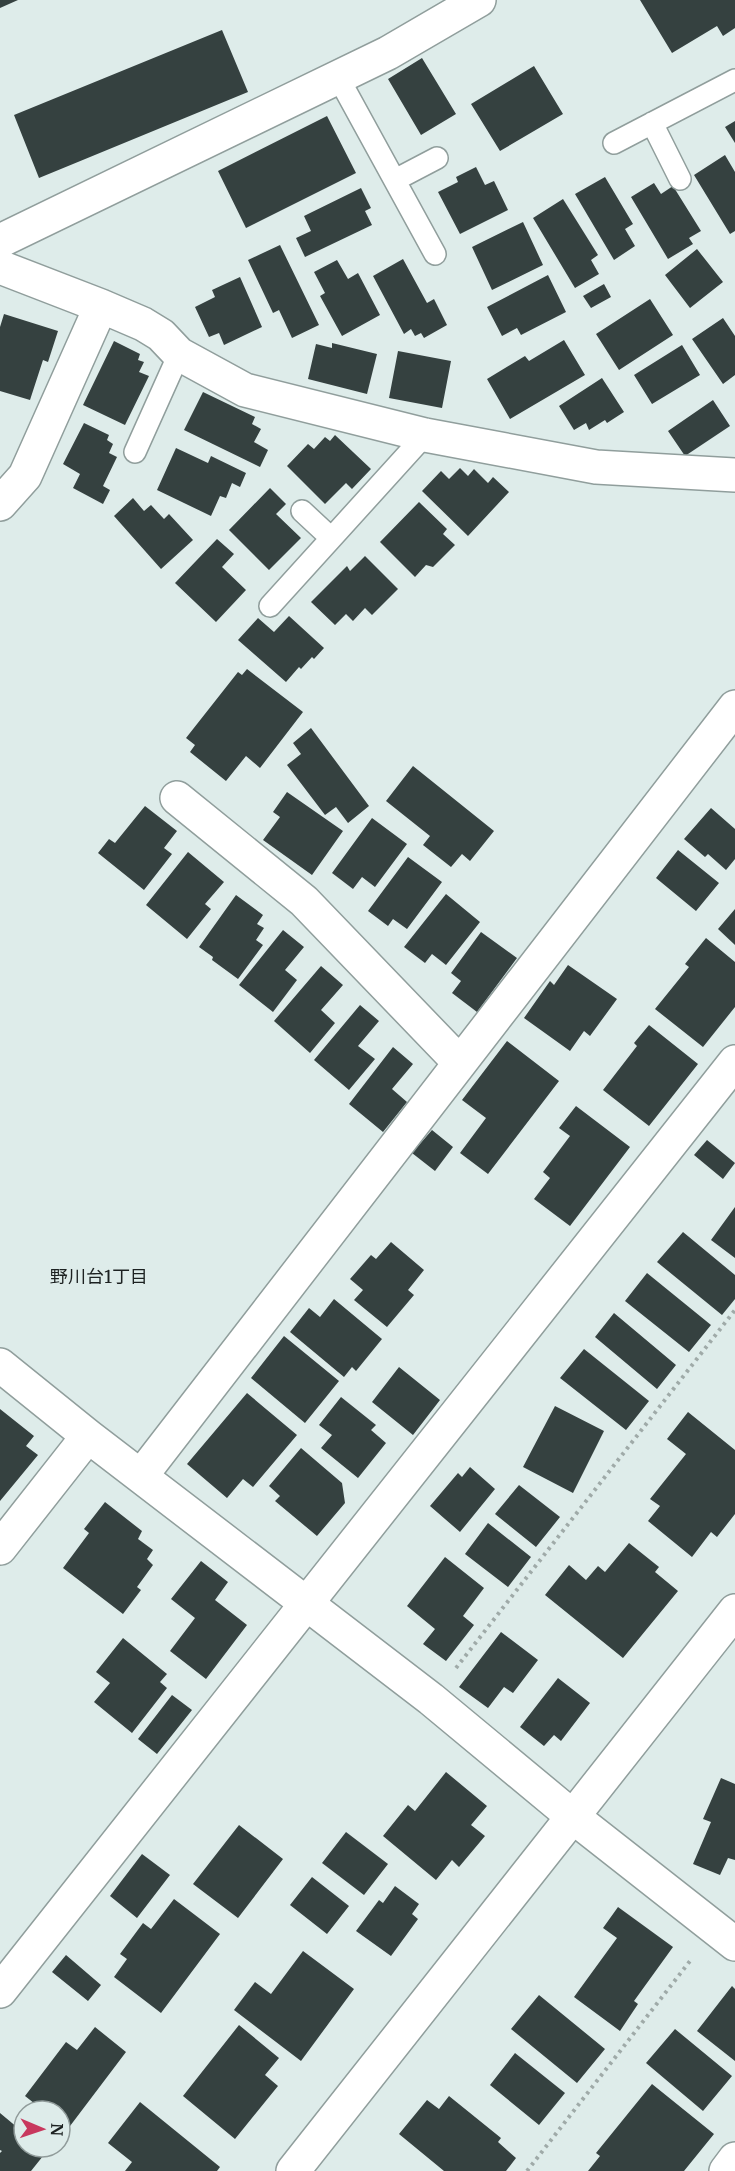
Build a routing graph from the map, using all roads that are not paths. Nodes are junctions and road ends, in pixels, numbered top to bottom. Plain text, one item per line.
1 (479, 0) edge
2 (338, 77) junction
3 (735, 80) edge
4 (652, 123) junction
5 (614, 143) dead end
6 (437, 159) dead end
7 (680, 179) dead end
8 (395, 180) junction
9 (0, 242) edge
10 (435, 254) dead end
11 (0, 267) edge
12 (101, 306) junction
13 (179, 354) junction
14 (424, 435) junction
15 (135, 452) dead end
16 (735, 475) edge
17 (0, 504) edge
18 (302, 511) dead end
19 (331, 538) junction
20 (270, 606) dead end
21 (735, 707) edge
22 (177, 798) dead end
23 (735, 1062) edge
24 (460, 1064) junction
25 (0, 1365) edge
26 (88, 1436) junction
27 (141, 1476) junction
28 (0, 1548) edge
29 (306, 1603) junction
30 (735, 1611) edge
31 (572, 1816) junction
32 (725, 1936) edge
33 (0, 1991) edge
34 (735, 2159) edge
35 (293, 2171) edge
36 (726, 2171) edge

1 - 2 street
2 - 8 lane
2 - 9 street
3 - 4 lane
4 - 5 lane
4 - 7 lane
6 - 8 lane
8 - 10 lane
11 - 12 street
12 - 13 street
12 - 17 street
13 - 14 street
13 - 15 lane
14 - 16 street
14 - 19 lane
18 - 19 lane
19 - 20 lane
21 - 24 street
22 - 24 street
23 - 29 street
24 - 27 street
25 - 26 street
26 - 27 street
26 - 28 street
27 - 29 street
29 - 31 street
29 - 33 street
30 - 31 street
31 - 32 street
31 - 35 street
34 - 36 street

